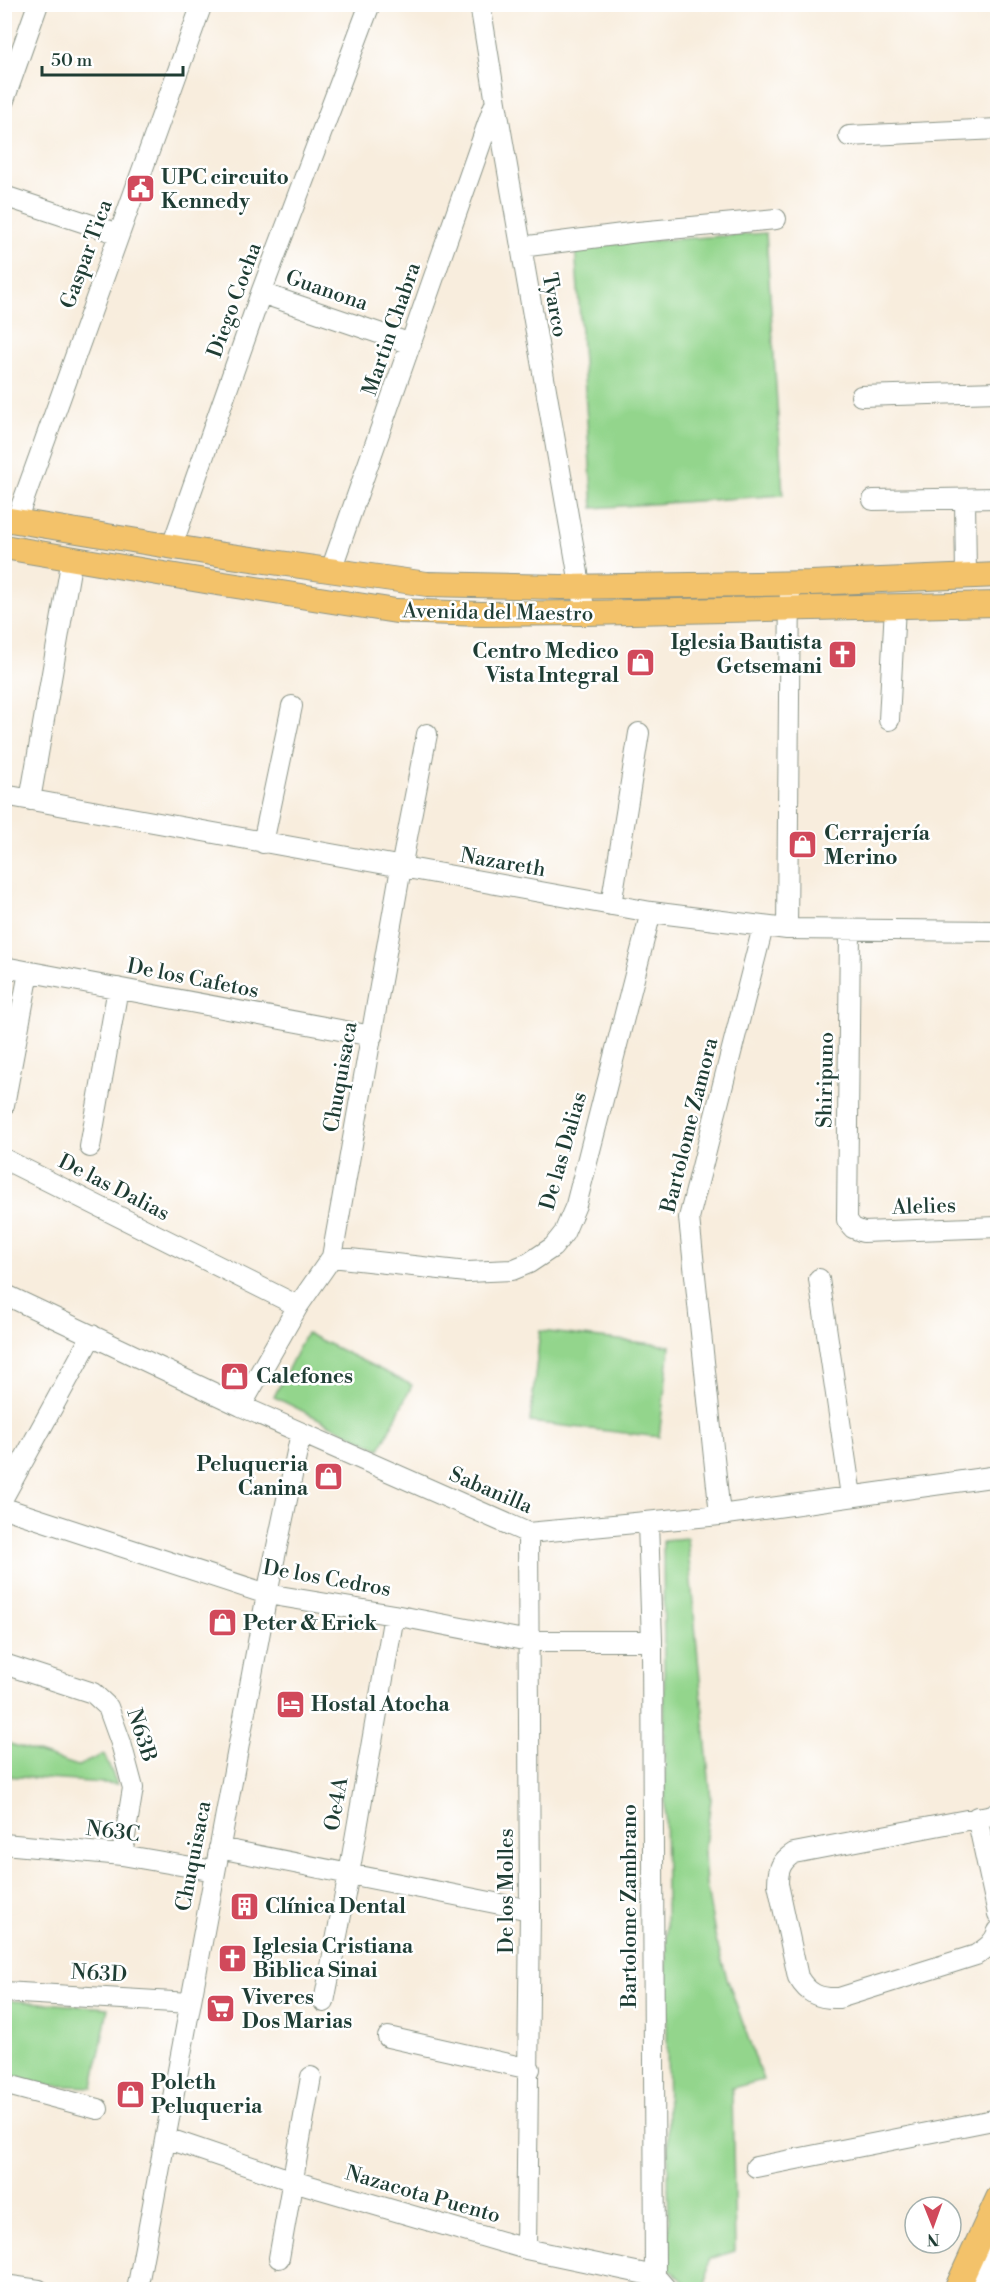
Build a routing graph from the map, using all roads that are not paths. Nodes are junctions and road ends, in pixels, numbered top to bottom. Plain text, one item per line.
1 (38, 4) edge
2 (202, 4) edge
3 (370, 4) edge
4 (480, 4) edge
5 (4, 100) edge
6 (495, 103) junction
7 (998, 129) edge
8 (849, 136) dead end
9 (4, 196) edge
10 (776, 219) dead end
11 (118, 234) junction
12 (521, 247) junction
13 (261, 293) junction
14 (411, 344) junction
15 (998, 392) edge
16 (861, 396) dead end
17 (998, 498) edge
18 (965, 499) junction
19 (873, 500) dead end
20 (10, 520) edge
21 (172, 546) junction
22 (4, 547) edge
23 (217, 554) junction
24 (72, 558) junction
25 (331, 570) junction
26 (998, 575) edge
27 (966, 576) junction
28 (212, 582) junction
29 (790, 583) junction
30 (482, 585) junction
31 (580, 587) junction
32 (998, 604) edge
33 (895, 606) junction
34 (791, 609) junction
35 (585, 613) junction
36 (481, 614) junction
37 (292, 706) dead end
38 (889, 720) dead end
39 (639, 733) dead end
40 (427, 734) dead end
41 (4, 795) edge
42 (30, 800) junction
43 (262, 843) junction
44 (401, 868) junction
45 (611, 905) junction
46 (651, 912) junction
47 (763, 927) junction
48 (787, 929) junction
49 (850, 930) junction
50 (998, 931) edge
51 (4, 967) edge
52 (29, 972) junction
53 (118, 988) junction
54 (372, 1036) junction
55 (4, 1105) edge
56 (90, 1147) dead end
57 (4, 1159) edge
58 (998, 1227) edge
59 (853, 1228) joint
60 (332, 1257) junction
61 (819, 1279) dead end
62 (4, 1294) edge
63 (298, 1306) junction
64 (92, 1335) junction
65 (241, 1406) junction
66 (301, 1433) junction
67 (998, 1476) edge
68 (4, 1496) edge
69 (851, 1496) junction
70 (4, 1508) edge
71 (720, 1515) junction
72 (648, 1523) junction
73 (528, 1533) junction
74 (267, 1594) junction
75 (393, 1615) junction
76 (529, 1641) junction
77 (652, 1641) junction
78 (4, 1664) edge
79 (998, 1814) edge
80 (978, 1817) junction
81 (4, 1844) edge
82 (219, 1848) junction
83 (122, 1855) junction
84 (215, 1871) junction
85 (349, 1874) junction
86 (530, 1910) junction
87 (998, 1914) edge
88 (998, 1930) edge
89 (4, 1992) edge
90 (324, 2002) dead end
91 (190, 2003) junction
92 (388, 2037) dead end
93 (530, 2069) junction
94 (311, 2077) dead end
95 (4, 2084) edge
96 (98, 2109) dead end
97 (998, 2119) edge
98 (166, 2138) junction
99 (756, 2167) dead end
100 (292, 2181) junction
101 (998, 2198) edge
102 (998, 2231) edge
103 (526, 2249) junction
104 (279, 2258) dead end
105 (998, 2267) edge
106 (4, 2285) edge
107 (658, 2285) edge
108 (39, 2289) edge
109 (137, 2289) edge
110 (956, 2289) edge
111 (969, 2289) edge
112 (986, 2289) edge

1 - 5 street
2 - 11 street, Gaspar Tica
3 - 13 street, Diego Cocha
4 - 6 street, Tyarco
6 - 12 street, Tyarco
6 - 14 street, Martin Chabra
7 - 8 street
9 - 11 street
10 - 12 street
11 - 20 street, Gaspar Tica
12 - 31 street, Tyarco
13 - 14 street, Guanona
13 - 21 street, Diego Cocha
14 - 25 street, Martin Chabra
15 - 16 street
17 - 18 street
18 - 19 street
18 - 27 street
20 - 21 main road, Avenida del Maestro
21 - 23 main road, Avenida del Maestro
22 - 24 main road, Avenida del Maestro
23 - 25 main road, Avenida del Maestro
23 - 28 main road
24 - 28 main road, Avenida del Maestro
24 - 42 street
25 - 30 main road, Avenida del Maestro
26 - 27 main road, Avenida del Maestro
27 - 29 main road, Avenida del Maestro
28 - 36 main road, Avenida del Maestro
29 - 31 main road, Avenida del Maestro
29 - 34 street
30 - 31 main road, Avenida del Maestro
30 - 36 main road
31 - 35 street, Tyarco
32 - 33 main road, Avenida del Maestro
33 - 34 main road, Avenida del Maestro
33 - 38 street
34 - 35 main road, Avenida del Maestro
34 - 48 street
35 - 36 main road, Avenida del Maestro
37 - 43 street
39 - 45 street
40 - 44 street, Chuquisaca
41 - 42 street, Nazareth
42 - 43 street, Nazareth
43 - 44 street, Nazareth
44 - 45 street, Nazareth
44 - 54 street, Chuquisaca
45 - 46 street, Nazareth
46 - 47 street, Nazareth
46 - 60 street, De las Dalias
47 - 48 street, Nazareth
47 - 71 street, Bartolome Zamora
48 - 49 street, Nazareth
49 - 50 street, Nazareth
49 - 59 street, Shiripuno
51 - 52 street, De los Cafetos
52 - 53 street, De los Cafetos
52 - 55 street
53 - 54 street, De los Cafetos
53 - 56 street
54 - 60 street, Chuquisaca
57 - 63 street, De las Dalias
58 - 59 street, Alelies
60 - 63 street, Chuquisaca
61 - 69 street
62 - 64 street, Sabanilla
63 - 65 street, Chuquisaca
64 - 65 street, Sabanilla
64 - 68 street
65 - 66 street, Sabanilla
66 - 73 street, Sabanilla
66 - 74 street, Chuquisaca
67 - 69 street, Sabanilla
69 - 71 street, Sabanilla
70 - 74 street, De los Cedros
71 - 72 street, Sabanilla
72 - 73 street, Sabanilla
72 - 77 street, Bartolome Zambrano
73 - 76 street, De los Molles
74 - 75 street, De los Cedros
74 - 82 street, Chuquisaca
75 - 76 street, De los Cedros
75 - 85 street, Oe4A
76 - 77 street, De los Cedros
76 - 86 street, De los Molles
77 - 107 street, Bartolome Zambrano
78 - 83 street, N63B
79 - 80 street
80 - 87 street
80 - 88 street
81 - 83 street, N63C
82 - 84 street, Chuquisaca
82 - 85 street
83 - 84 street, N63C
84 - 91 street, Chuquisaca
85 - 86 street
85 - 90 street, Oe4A
86 - 93 street, De los Molles
89 - 91 street, N63D
91 - 98 street, Chuquisaca
92 - 93 street
93 - 103 street, De los Molles
94 - 100 street
95 - 96 street
97 - 99 street
98 - 100 street, Nazacota Puento
98 - 109 street, Chuquisaca
100 - 103 street, Nazacota Puento
100 - 104 street
101 - 110 main road
102 - 111 street
103 - 107 street, Nazacota Puento
105 - 112 street
106 - 108 street

